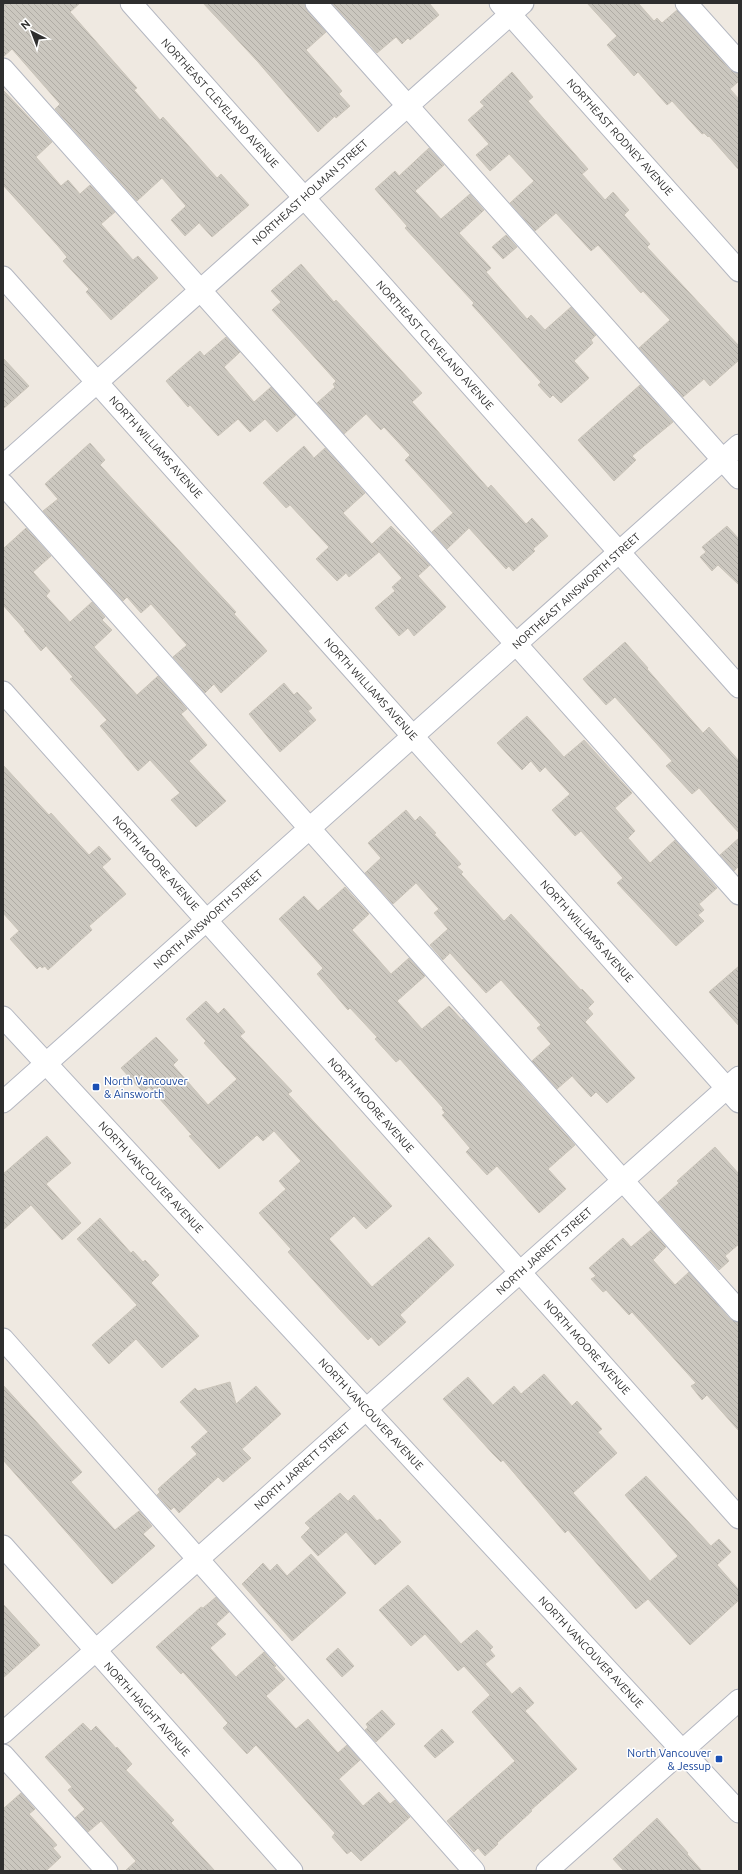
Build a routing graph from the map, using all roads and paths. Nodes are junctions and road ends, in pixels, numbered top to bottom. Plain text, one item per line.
1 (131, 3) edge
2 (316, 3) edge
3 (686, 3) edge
4 (511, 7) edge
5 (739, 62) edge
6 (3, 69) edge
7 (408, 106) junction
8 (304, 198) junction
9 (739, 271) edge
10 (3, 277) edge
11 (201, 290) junction
12 (97, 382) junction
13 (739, 445) edge
14 (723, 460) junction
15 (3, 466) edge
16 (739, 478) edge
17 (3, 484) edge
18 (619, 553) junction
19 (516, 645) junction
20 (739, 687) edge
21 (3, 692) edge
22 (414, 736) junction
23 (310, 828) junction
24 (739, 894) edge
25 (207, 920) junction
26 (3, 1017) edge
27 (46, 1064) junction
28 (735, 1089) edge
29 (3, 1102) edge
30 (623, 1180) junction
31 (520, 1272) junction
32 (739, 1311) edge
33 (3, 1339) edge
34 (366, 1409) junction
35 (739, 1518) edge
36 (3, 1546) edge
37 (197, 1560) junction
38 (95, 1650) junction
39 (739, 1700) edge
40 (3, 1733) edge
41 (682, 1750) junction
42 (3, 1755) edge
43 (739, 1812) edge
44 (106, 1871) edge
45 (292, 1871) edge
46 (474, 1871) edge
47 (546, 1871) edge

1 - 8 street, NORTHEAST CLEVELAND AVENUE
2 - 7 street
3 - 5 street
4 - 7 street, NORTHEAST HOLMAN STREET
4 - 9 street, NORTHEAST RODNEY AVENUE
6 - 11 street
7 - 8 street, NORTHEAST HOLMAN STREET
7 - 14 street
8 - 11 street, NORTHEAST HOLMAN STREET
8 - 18 street, NORTHEAST CLEVELAND AVENUE
10 - 12 street, NORTH WILLIAMS AVENUE
11 - 12 street, NORTHEAST HOLMAN STREET
11 - 19 street
12 - 15 street, NORTHEAST HOLMAN STREET
12 - 22 street, NORTH WILLIAMS AVENUE
13 - 14 street, NORTHEAST AINSWORTH STREET
14 - 16 street
14 - 18 street, NORTHEAST AINSWORTH STREET
17 - 23 street
18 - 19 street, NORTHEAST AINSWORTH STREET
18 - 20 street, NORTHEAST CLEVELAND AVENUE
19 - 22 street, NORTHEAST AINSWORTH STREET
19 - 24 street
21 - 25 street, NORTH MOORE AVENUE
22 - 23 street, NORTH AINSWORTH STREET
22 - 28 street, NORTH WILLIAMS AVENUE
23 - 25 street, NORTH AINSWORTH STREET
23 - 30 street
25 - 27 street, NORTH AINSWORTH STREET
25 - 31 street, NORTH MOORE AVENUE
26 - 27 street, NORTH VANCOUVER AVENUE
27 - 29 street, NORTH AINSWORTH STREET
27 - 34 street, NORTH VANCOUVER AVENUE
28 - 30 street, NORTH JARRETT STREET
30 - 31 street, NORTH JARRETT STREET
30 - 32 street
31 - 34 street, NORTH JARRETT STREET
31 - 35 street, NORTH MOORE AVENUE
33 - 37 street
34 - 37 street, NORTH JARRETT STREET
34 - 41 street, NORTH VANCOUVER AVENUE
36 - 38 street, NORTH HAIGHT AVENUE
37 - 38 street, NORTH JARRETT STREET
37 - 46 street
38 - 40 street, NORTH JARRETT STREET
38 - 45 street, NORTH HAIGHT AVENUE
39 - 41 street
41 - 43 street, NORTH VANCOUVER AVENUE
41 - 47 street
42 - 44 street

